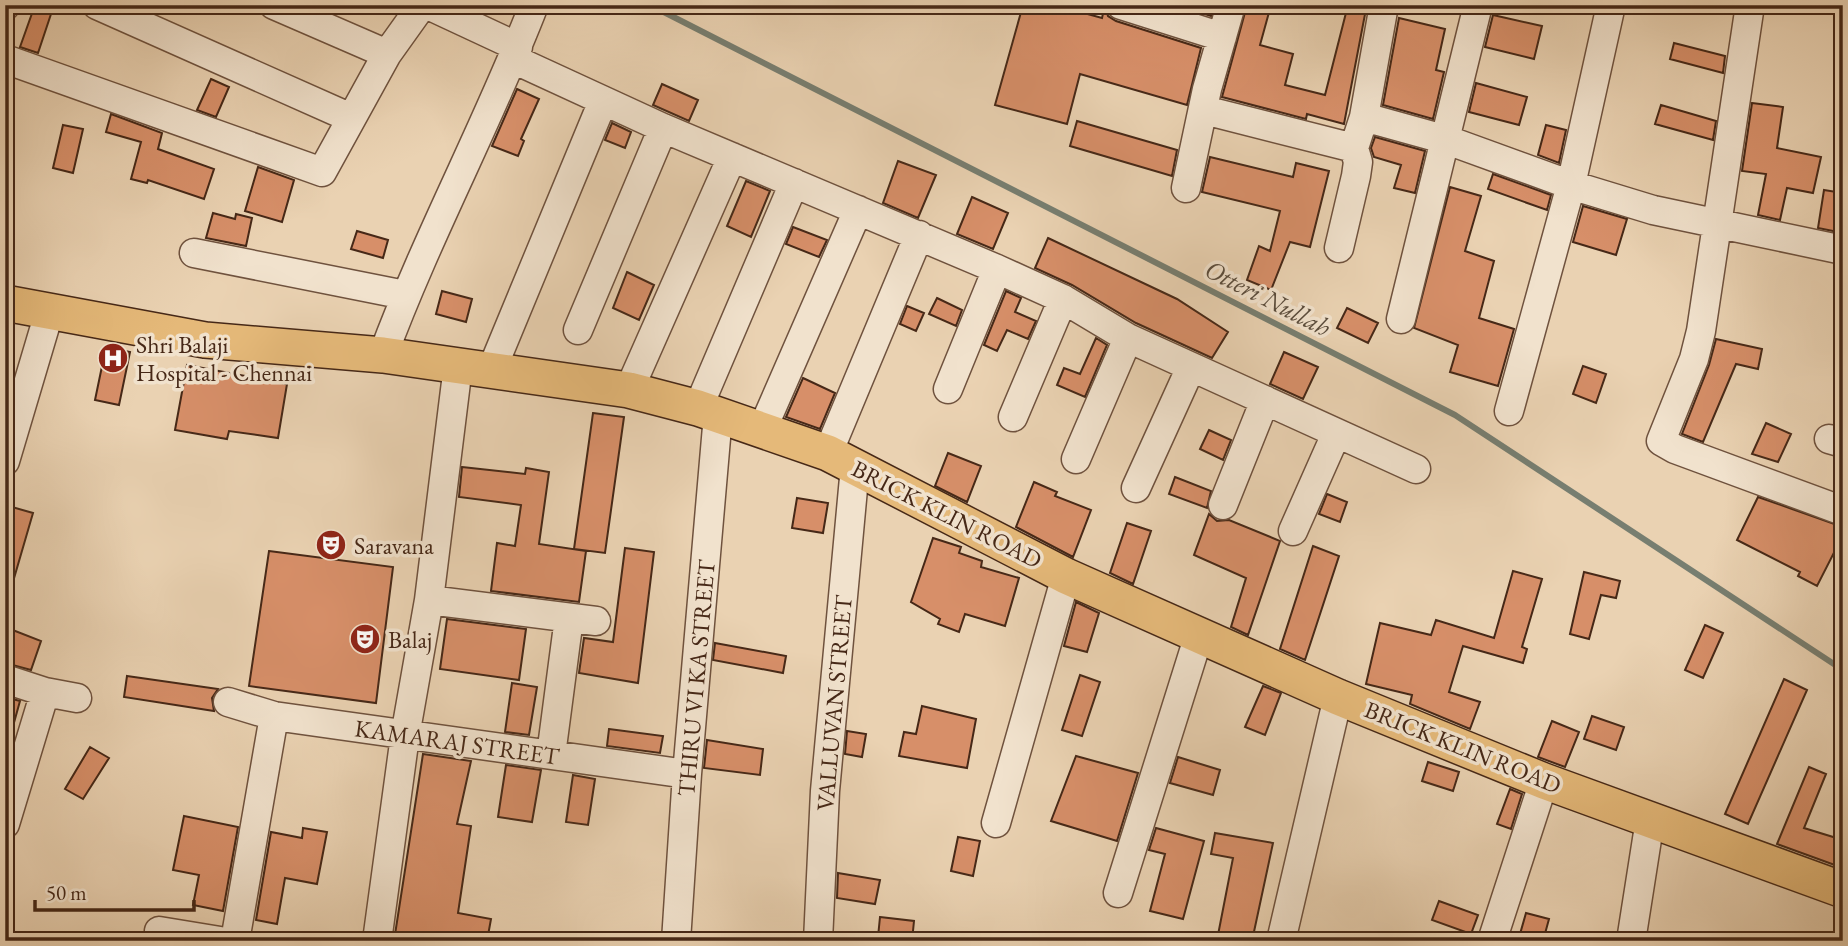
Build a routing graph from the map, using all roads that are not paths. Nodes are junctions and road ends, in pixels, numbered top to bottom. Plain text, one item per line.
1 (97, 5) edge
2 (274, 5) edge
3 (422, 5) edge
4 (428, 5) edge
5 (534, 5) edge
6 (1121, 5) edge
7 (1231, 5) edge
8 (1384, 5) edge
9 (1478, 5) edge
10 (1611, 5) edge
11 (1749, 5) edge
12 (1222, 37) junction
13 (516, 53) junction
14 (387, 54) junction
15 (5, 60) edge
16 (603, 101) junction
17 (1204, 110) junction
18 (1364, 117) junction
19 (351, 118) junction
20 (663, 128) junction
21 (1447, 140) junction
22 (1354, 148) junction
23 (732, 157) junction
24 (794, 183) junction
25 (1570, 186) junction
26 (1185, 188) dead end
27 (858, 210) junction
28 (1717, 225) junction
29 (919, 235) junction
30 (1339, 248) dead end
31 (1843, 250) edge
32 (194, 253) dead end
33 (997, 269) junction
34 (405, 295) junction
35 (1063, 299) junction
36 (5, 303) edge
37 (49, 313) junction
38 (1401, 319) dead end
39 (578, 330) dead end
40 (1128, 338) junction
41 (383, 355) junction
42 (1191, 367) junction
43 (475, 368) junction
44 (948, 389) dead end
45 (629, 390) junction
46 (1265, 400) junction
47 (708, 411) junction
48 (1509, 411) dead end
49 (1013, 417) dead end
50 (762, 430) junction
51 (1336, 434) junction
52 (841, 460) junction
53 (1076, 460) dead end
54 (5, 461) edge
55 (1416, 469) dead end
56 (1136, 488) dead end
57 (1223, 505) dead end
58 (1843, 511) edge
59 (1293, 531) dead end
60 (1066, 576) junction
61 (429, 600) junction
62 (1199, 635) junction
63 (5, 679) edge
64 (45, 692) junction
65 (1338, 697) junction
66 (77, 698) dead end
67 (228, 702) dead end
68 (274, 716) junction
69 (405, 736) junction
70 (551, 755) junction
71 (687, 774) junction
72 (1544, 780) junction
73 (1650, 820) junction
74 (996, 823) dead end
75 (5, 824) edge
76 (1843, 890) edge
77 (1118, 893) dead end
78 (159, 930) dead end
79 (220, 941) edge
80 (235, 941) edge
81 (376, 941) edge
82 (676, 941) edge
83 (818, 941) edge
84 (1282, 941) edge
85 (1492, 941) edge
86 (1631, 941) edge

1 - 19 street
2 - 14 street
3 - 14 street
4 - 13 street
5 - 13 street
6 - 12 street
7 - 12 street
8 - 18 street
9 - 21 street
10 - 25 street
11 - 28 street
12 - 17 street
13 - 16 street
13 - 34 street
14 - 19 street
15 - 19 street
16 - 20 street
16 - 43 street
17 - 22 street
17 - 26 street
18 - 21 street
18 - 22 street
20 - 23 street
20 - 39 street
21 - 25 street
21 - 38 street
22 - 30 street
23 - 24 street
23 - 45 street
24 - 27 street
24 - 47 street, THIRU VI KA STREET
25 - 28 street
25 - 48 street
27 - 29 street
27 - 50 street
28 - 31 street
28 - 58 street
29 - 33 street
29 - 52 street, VALLUVAN STREET
32 - 34 street
33 - 35 street
33 - 44 street
34 - 41 street
35 - 40 street
35 - 49 street
36 - 37 main road, BRICK KLIN ROAD
37 - 41 main road, BRICK KLIN ROAD
37 - 54 street
40 - 42 street
40 - 53 street
41 - 43 main road, BRICK KLIN ROAD
42 - 46 street
42 - 56 street
43 - 45 main road, BRICK KLIN ROAD
43 - 61 street
45 - 47 main road, BRICK KLIN ROAD
46 - 51 street
46 - 57 street
47 - 50 main road, BRICK KLIN ROAD
47 - 71 street, THIRU VI KA STREET
50 - 52 main road, BRICK KLIN ROAD
51 - 55 street
51 - 59 street
52 - 60 main road, BRICK KLIN ROAD
52 - 83 street, VALLUVAN STREET
60 - 62 main road, BRICK KLIN ROAD
60 - 74 street
61 - 69 street
61 - 70 street
62 - 65 main road, BRICK KLIN ROAD
62 - 77 street
63 - 64 street
64 - 66 street
64 - 75 street
65 - 72 main road, BRICK KLIN ROAD
65 - 84 street
67 - 68 street, KAMARAJ STREET
68 - 69 street, KAMARAJ STREET
68 - 80 street
69 - 70 street, KAMARAJ STREET
69 - 81 street
70 - 71 street, KAMARAJ STREET
71 - 82 street, THIRU VI KA STREET
72 - 73 main road, BRICK KLIN ROAD
72 - 85 street
73 - 76 main road, BRICK KLIN ROAD
73 - 86 street
78 - 79 street

